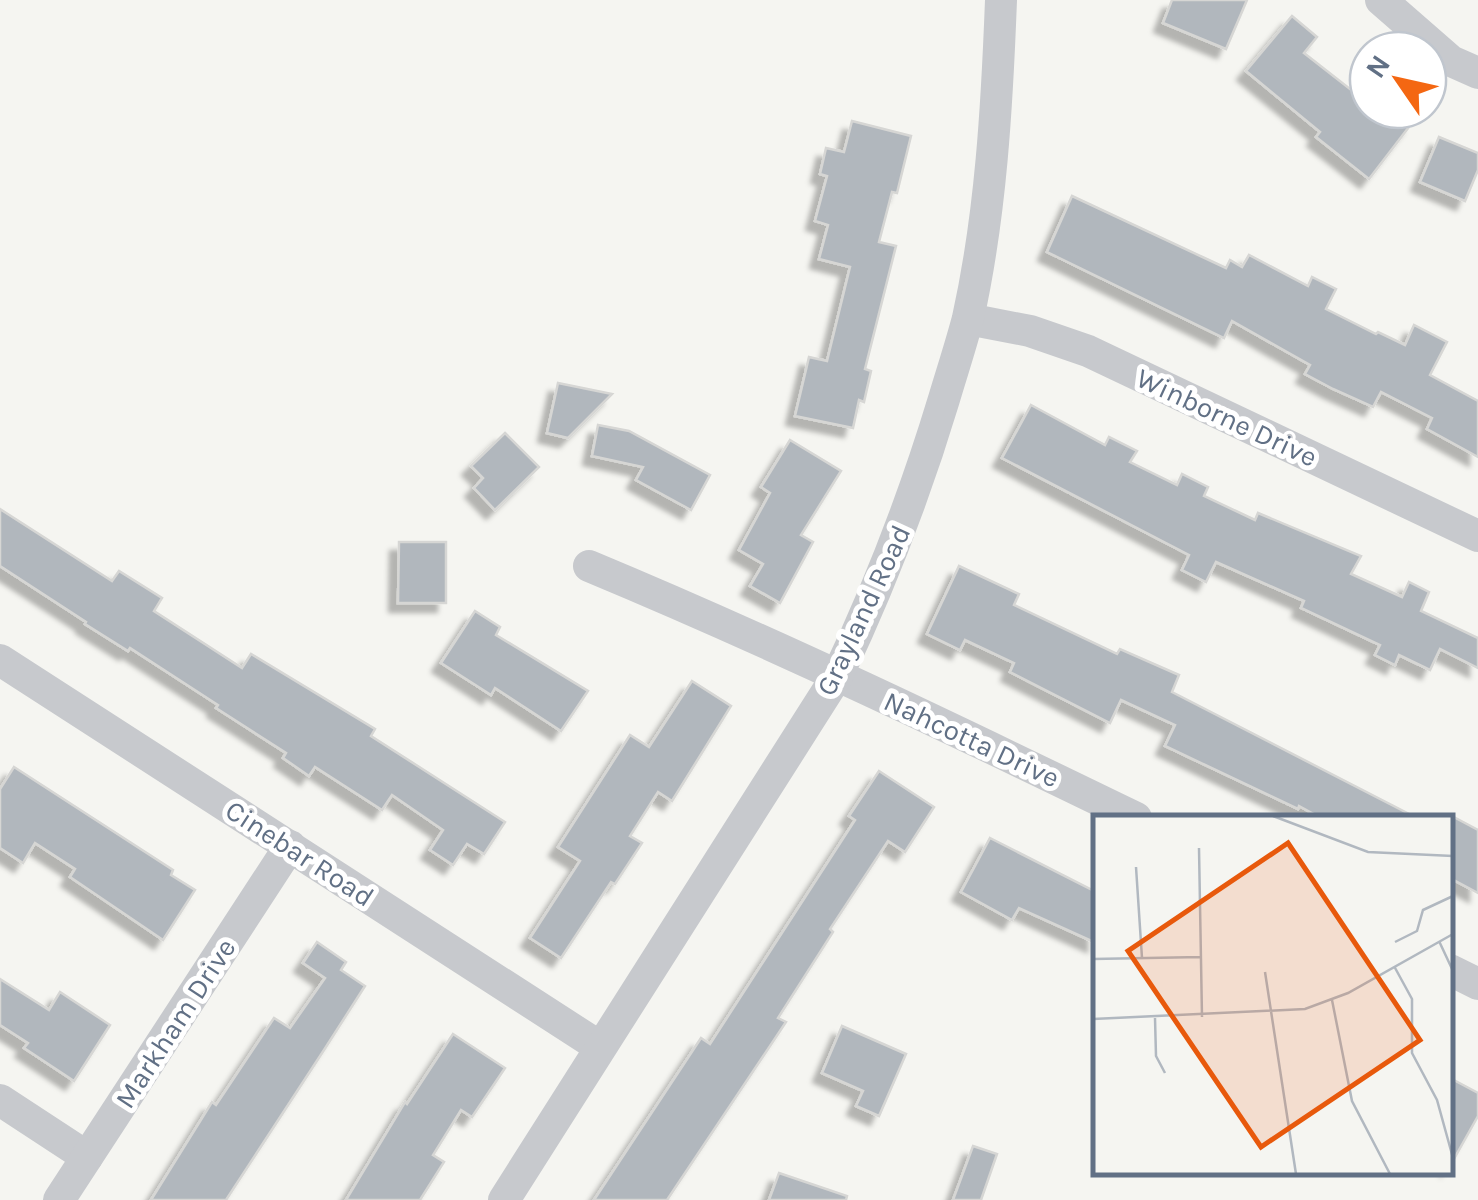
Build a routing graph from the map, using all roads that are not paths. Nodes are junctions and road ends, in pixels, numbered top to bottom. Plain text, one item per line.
1 (1001, 0) edge
2 (1381, 0) edge
3 (1478, 73) edge
4 (968, 319) junction
5 (1478, 536) edge
6 (589, 566) dead end
7 (0, 660) edge
8 (837, 676) junction
9 (1130, 815) edge
10 (290, 846) junction
11 (1453, 972) edge
12 (1478, 984) edge
13 (600, 1047) junction
14 (0, 1100) edge
15 (88, 1157) junction
16 (60, 1200) edge
17 (504, 1200) edge

1 - 4 street, Grayland Road
2 - 3 street
4 - 5 street, Winborne Drive
4 - 8 street, Grayland Road
6 - 8 street, Nahcotta Drive
7 - 10 street, Cinebar Road
8 - 9 street, Nahcotta Drive
8 - 13 street, Grayland Road
10 - 13 street, Cinebar Road
10 - 15 street, Markham Drive
11 - 12 street
13 - 17 street, Grayland Road
14 - 15 street
15 - 16 street, Markham Drive

